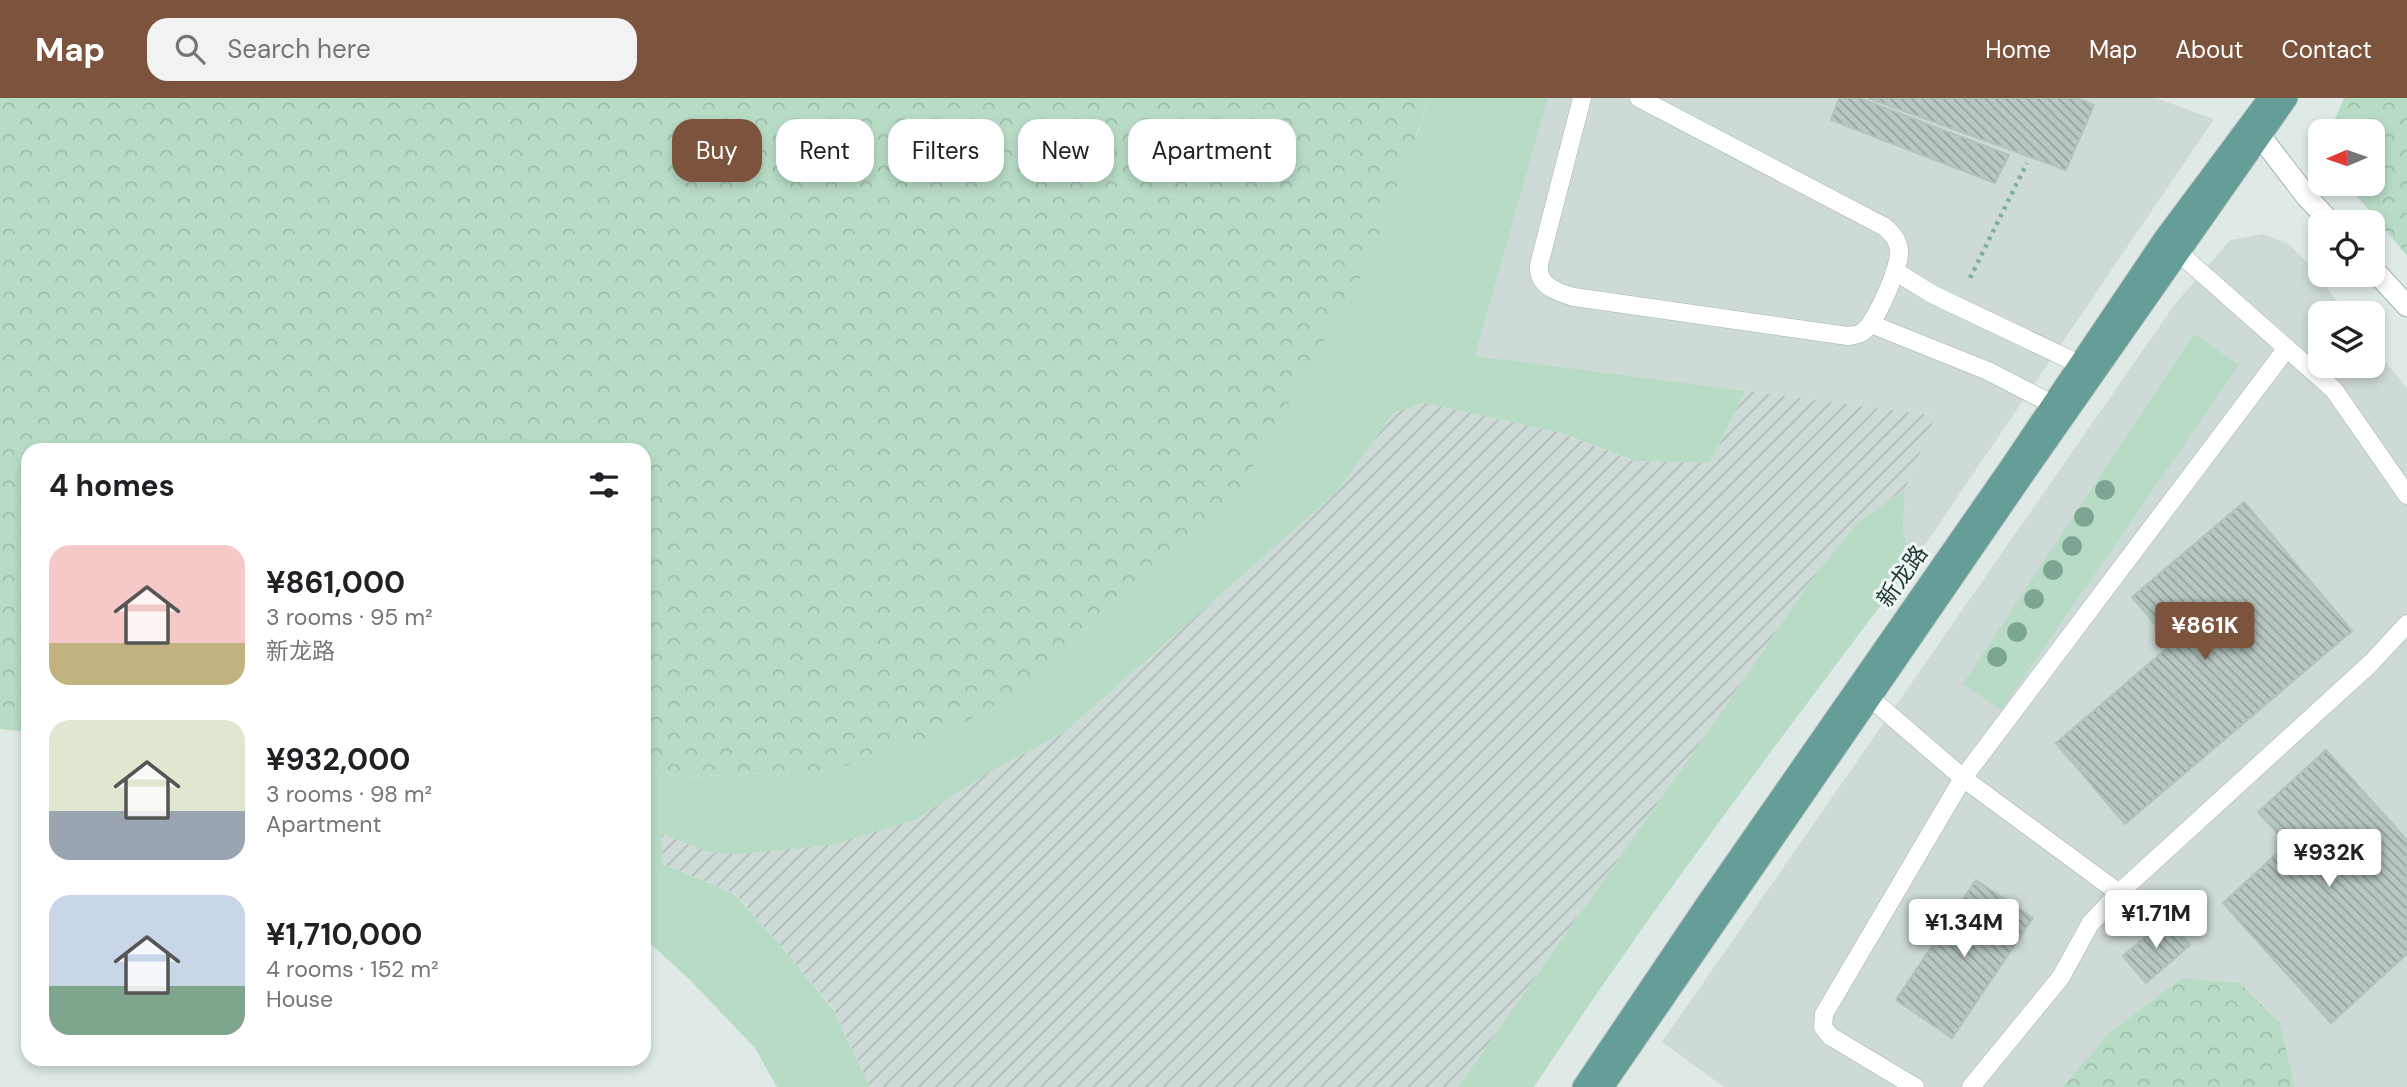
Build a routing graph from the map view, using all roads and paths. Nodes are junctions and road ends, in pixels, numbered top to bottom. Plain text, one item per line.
1 (1582, 98) edge
2 (1639, 98) edge
3 (2269, 98) edge
4 (2287, 98) edge
5 (2256, 130) junction
6 (2027, 163) dead end
7 (2319, 210) edge
8 (2171, 246) junction
9 (1895, 271) junction
10 (2385, 282) edge
11 (1956, 305) junction
12 (2407, 306) edge
13 (1871, 324) junction
14 (2287, 348) junction
15 (2079, 364) junction
16 (2052, 404) junction
17 (2407, 495) edge
18 (2407, 624) edge
19 (1864, 692) junction
20 (1963, 778) junction
21 (2119, 893) junction
22 (1583, 1087) edge
23 (1604, 1087) edge
24 (1915, 1087) edge
25 (1971, 1087) edge

1 - 13 lane
2 - 9 lane
3 - 5 main road, 新龙路
4 - 5 main road, 新龙路
5 - 7 street
5 - 8 main road, 新龙路
6 - 11 path
8 - 14 lane
8 - 15 main road, 新龙路
8 - 19 main road, 新龙路
9 - 11 lane
9 - 13 lane
10 - 12 street
11 - 15 lane
13 - 16 lane
14 - 17 lane
14 - 20 lane
15 - 16 main road, 新龙路
16 - 19 main road, 新龙路
18 - 21 lane
19 - 20 lane
19 - 22 main road, 新龙路
19 - 23 main road, 新龙路
20 - 21 lane
20 - 24 lane
21 - 25 lane

